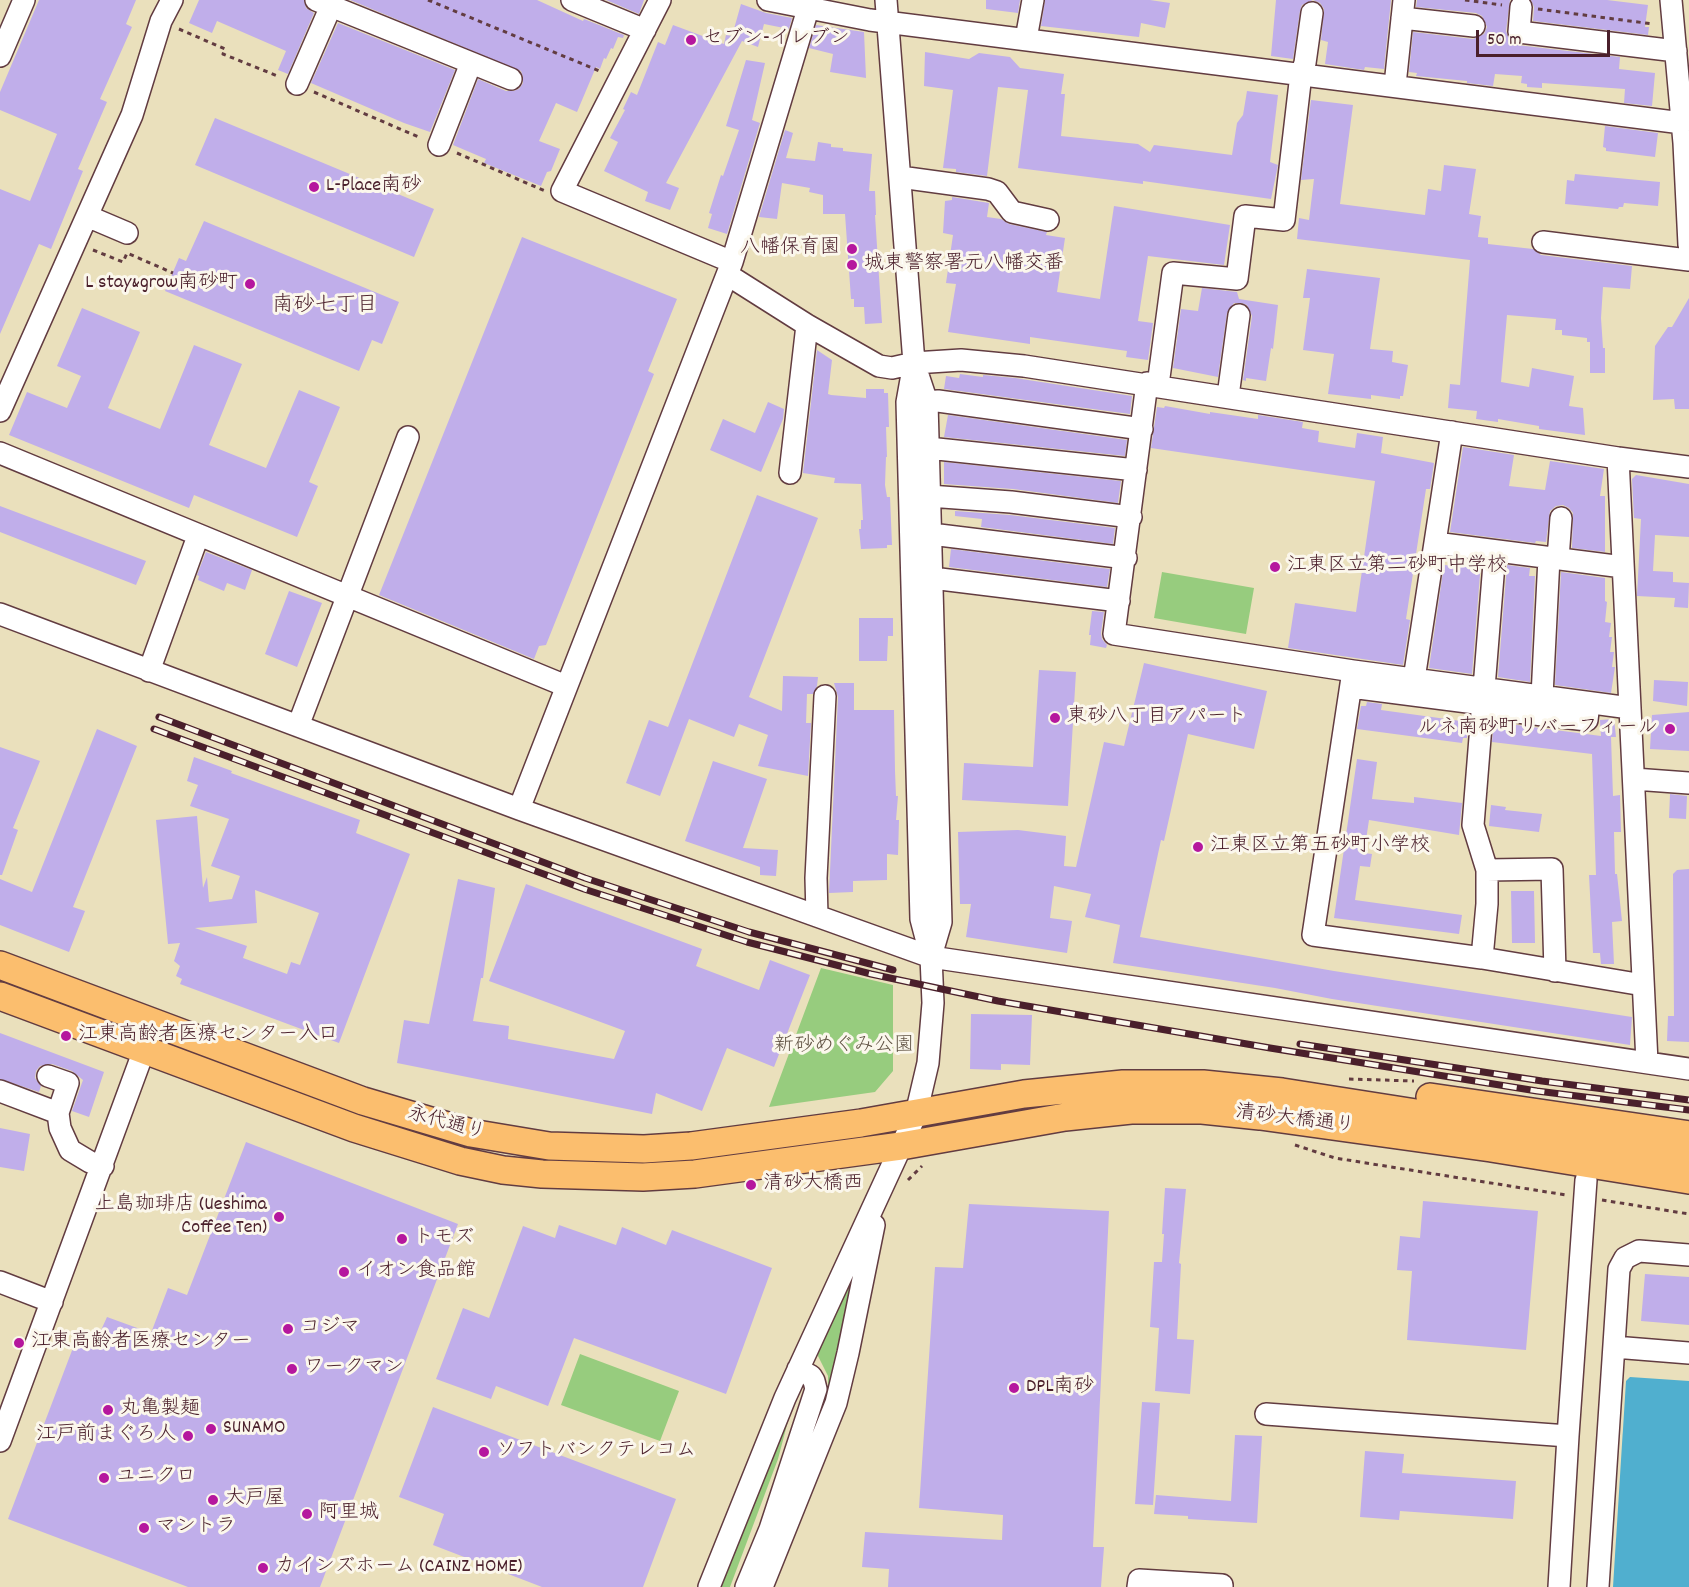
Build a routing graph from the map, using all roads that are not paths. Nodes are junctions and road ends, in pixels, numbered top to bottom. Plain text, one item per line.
1 (24, 0) edge
2 (172, 0) edge
3 (572, 0) edge
4 (660, 0) edge
5 (768, 0) edge
6 (886, 0) edge
7 (1033, 0) edge
8 (1671, 0) edge
9 (324, 3) edge
10 (1521, 7) road end
11 (808, 9) junction
12 (1403, 9) edge
13 (1312, 13) dead end
14 (889, 22) junction
15 (1474, 26) dead end
16 (645, 30) junction
17 (1674, 36) edge
18 (1026, 39) junction
19 (0, 56) edge
20 (471, 63) junction
21 (1301, 74) junction
22 (511, 79) dead end
23 (297, 84) road end
24 (1395, 85) junction
25 (1685, 136) edge
26 (439, 145) road end
27 (900, 177) junction
28 (87, 216) junction
29 (1048, 220) dead end
30 (127, 233) dead end
31 (1543, 242) dead end
32 (1689, 245) edge
33 (1689, 260) edge
34 (730, 268) junction
35 (1239, 315) dead end
36 (807, 325) junction
37 (914, 363) junction
38 (1153, 384) junction
39 (1228, 396) junction
40 (927, 402) junction
41 (0, 411) edge
42 (1142, 429) junction
43 (1452, 432) junction
44 (408, 437) dead end
45 (928, 448) junction
46 (0, 453) edge
47 (1618, 458) junction
48 (1689, 467) edge
49 (1136, 471) junction
50 (790, 473) dead end
51 (929, 496) junction
52 (1131, 517) junction
53 (1561, 518) dead end
54 (931, 534) junction
55 (198, 536) junction
56 (1435, 543) junction
57 (1495, 551) junction
58 (1126, 558) junction
59 (1553, 558) junction
60 (1623, 567) junction
61 (932, 578) junction
62 (347, 597) junction
63 (1119, 601) junction
64 (0, 614) edge
65 (149, 671) junction
66 (1352, 679) junction
67 (1414, 680) junction
68 (566, 686) junction
69 (825, 696) dead end
70 (1542, 696) junction
71 (1483, 700) junction
72 (1589, 702) junction
73 (1630, 708) junction
74 (298, 726) junction
75 (1635, 779) junction
76 (1689, 783) edge
77 (519, 809) junction
78 (1487, 870) junction
79 (817, 916) junction
80 (931, 957) junction
81 (1482, 958) junction
82 (0, 965) edge
83 (1555, 971) junction
84 (1643, 984) junction
85 (0, 996) edge
86 (154, 1023) junction
87 (145, 1051) junction
88 (1647, 1062) junction
89 (1689, 1069) edge
90 (48, 1076) dead end
91 (0, 1091) edge
92 (1282, 1092) junction
93 (58, 1113) junction
94 (916, 1114) junction
95 (1292, 1132) junction
96 (1689, 1135) edge
97 (1491, 1137) junction
98 (901, 1146) junction
99 (1689, 1156) edge
100 (103, 1166) junction
101 (1689, 1180) edge
102 (881, 1189) junction
103 (1586, 1189) junction
104 (1689, 1195) edge
105 (1689, 1255) edge
106 (0, 1282) edge
107 (52, 1302) junction
108 (1614, 1347) junction
109 (1689, 1353) edge
110 (798, 1369) junction
111 (1266, 1414) dead end
112 (1568, 1436) junction
113 (0, 1441) edge
114 (709, 1587) edge
115 (746, 1587) edge
116 (762, 1587) edge
117 (1138, 1587) edge
118 (1222, 1587) edge
119 (1559, 1587) edge
120 (1599, 1587) edge

1 - 19 street
2 - 28 street
3 - 16 street
4 - 16 street
5 - 11 street
6 - 14 street
7 - 18 street
8 - 17 street
9 - 20 street
9 - 23 street
10 - 17 street
11 - 14 street
11 - 34 street
12 - 15 street
12 - 24 street
13 - 21 street
14 - 18 street
14 - 27 street
16 - 34 street
17 - 25 street
18 - 21 street
20 - 22 street
20 - 26 street
21 - 24 street
21 - 38 street
24 - 25 street
25 - 32 street
27 - 29 street
27 - 37 street
28 - 30 street
28 - 41 street
31 - 33 street
34 - 36 street
34 - 68 street
35 - 39 street
36 - 37 street
36 - 50 street
37 - 38 street
37 - 40 street
37 - 80 street
38 - 39 street
38 - 42 street
39 - 43 street
40 - 42 street
40 - 45 street
42 - 49 street
43 - 47 street
43 - 56 street
44 - 62 street
45 - 49 street
45 - 51 street
46 - 55 street
47 - 48 street
47 - 60 street
49 - 52 street
51 - 52 street
51 - 54 street
52 - 58 street
53 - 59 street
54 - 58 street
54 - 61 street
55 - 62 street
55 - 65 street
56 - 57 street
56 - 67 street
57 - 59 street
57 - 71 street
58 - 63 street
59 - 60 street
59 - 70 street
60 - 73 street
61 - 63 street
61 - 80 street
62 - 68 street
62 - 74 street
63 - 66 street
64 - 65 street
65 - 74 street
66 - 67 street
66 - 71 street
66 - 81 street
67 - 71 street
68 - 77 street
69 - 79 street
70 - 71 street
70 - 72 street
71 - 72 street
71 - 78 street
72 - 73 street
73 - 75 street
74 - 77 street
75 - 76 street
75 - 84 street
77 - 79 street
78 - 81 street
78 - 83 street
79 - 80 street
80 - 88 street
80 - 94 street
81 - 83 street
82 - 86 main road, 永代通り
83 - 84 street
84 - 88 street
85 - 87 main road, 永代通り
86 - 87 street
86 - 94 main road, 永代通り
87 - 98 main road, 永代通り
87 - 100 street
88 - 89 street
90 - 93 street
91 - 93 street
92 - 94 main road, 清砂大橋通り
92 - 96 main road
92 - 97 main road, 清砂大橋通り
93 - 100 street
94 - 98 street
95 - 97 main road, 清砂大橋通り
95 - 98 main road, 清砂大橋通り
95 - 103 main road
97 - 99 main road, 清砂大橋通り
97 - 101 main road, 清砂大橋通り
98 - 102 street
100 - 107 street
102 - 110 street
102 - 116 street
103 - 104 main road
103 - 112 street
105 - 108 street
106 - 107 street
107 - 113 street
108 - 109 street
108 - 120 street
110 - 114 street
110 - 115 street
111 - 112 street
112 - 119 street
117 - 118 street

